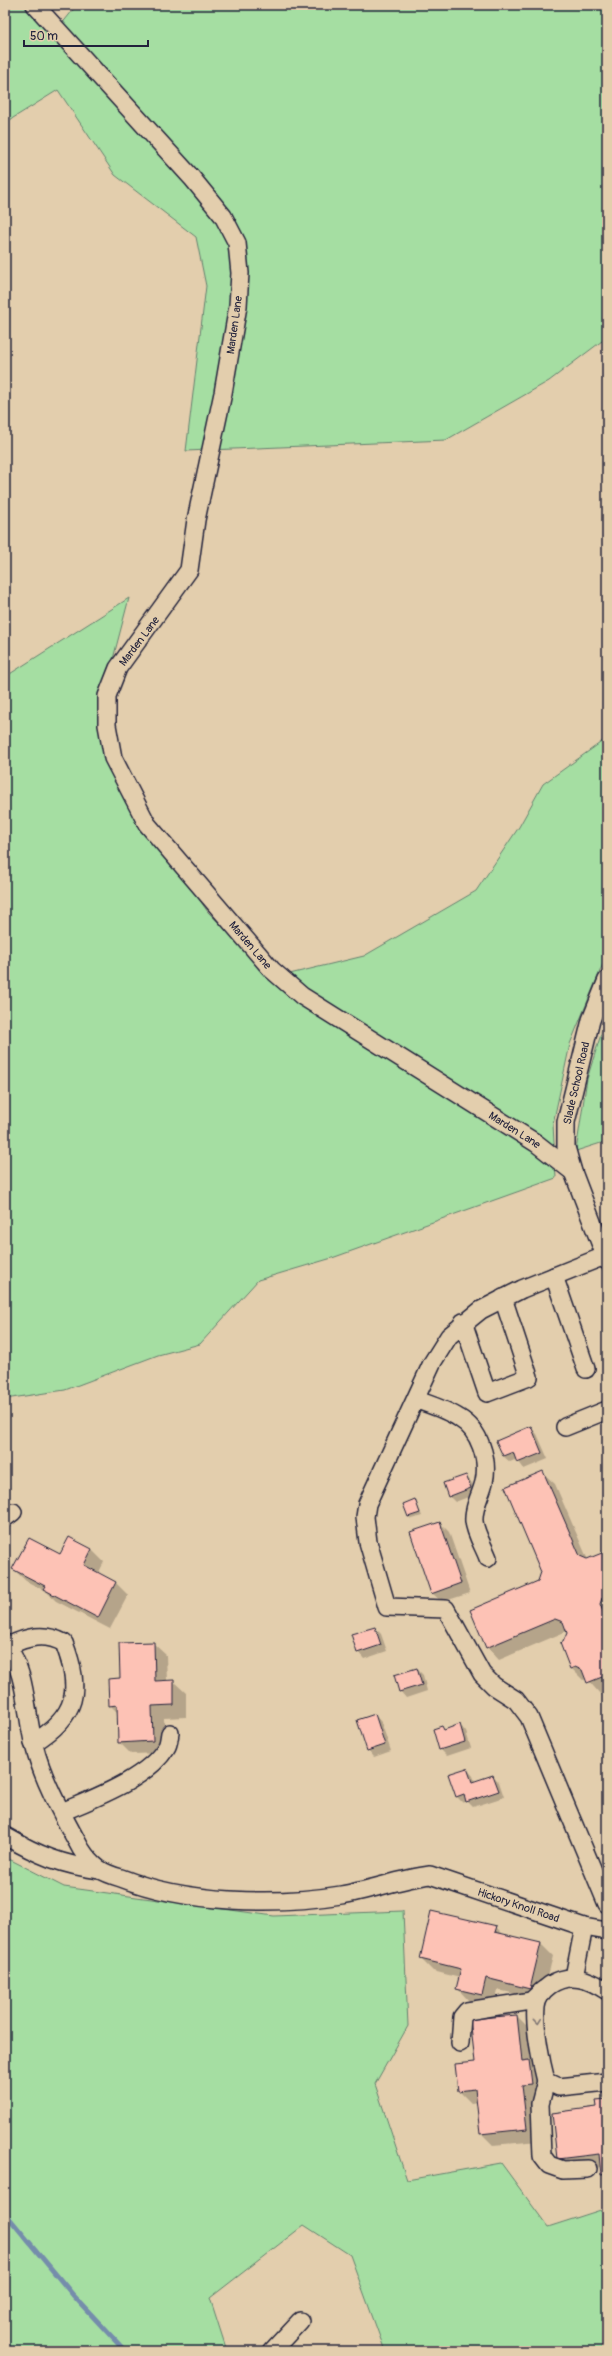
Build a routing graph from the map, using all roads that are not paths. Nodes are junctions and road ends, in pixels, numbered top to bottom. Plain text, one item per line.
1 (35, 5) edge
2 (607, 980) edge
3 (572, 1172) junction
4 (606, 1258) edge
5 (554, 1276) junction
6 (503, 1298) junction
7 (463, 1322) junction
8 (586, 1368) dead end
9 (417, 1400) junction
10 (607, 1410) edge
11 (565, 1427) dead end
12 (488, 1558) dead end
13 (6, 1645) edge
14 (170, 1733) dead end
15 (33, 1743) junction
16 (62, 1812) junction
17 (5, 1836) edge
18 (100, 1870) junction
19 (607, 1904) edge
20 (584, 1927) junction
21 (607, 1931) edge
22 (574, 1977) junction
23 (543, 1990) junction
24 (607, 1991) edge
25 (460, 2043) dead end
26 (546, 2081) junction
27 (607, 2082) edge
28 (588, 2169) dead end
29 (300, 2321) dead end
30 (272, 2351) edge

1 - 3 street, Marden Lane
2 - 3 street, Slade School Road
3 - 4 street, Slade School Road
4 - 5 street
5 - 6 street
5 - 8 street
6 - 7 street
6 - 7 street
7 - 9 street
9 - 12 street
9 - 19 street
10 - 11 street
13 - 15 street
13 - 15 street
14 - 16 street
15 - 16 street
16 - 18 street
17 - 18 street
18 - 20 street, Hickory Knoll Road
20 - 21 street, Hickory Knoll Road
20 - 22 street
22 - 23 street
22 - 24 street
23 - 25 street
23 -> 26 street
26 - 27 street
26 - 28 street
29 - 30 street

